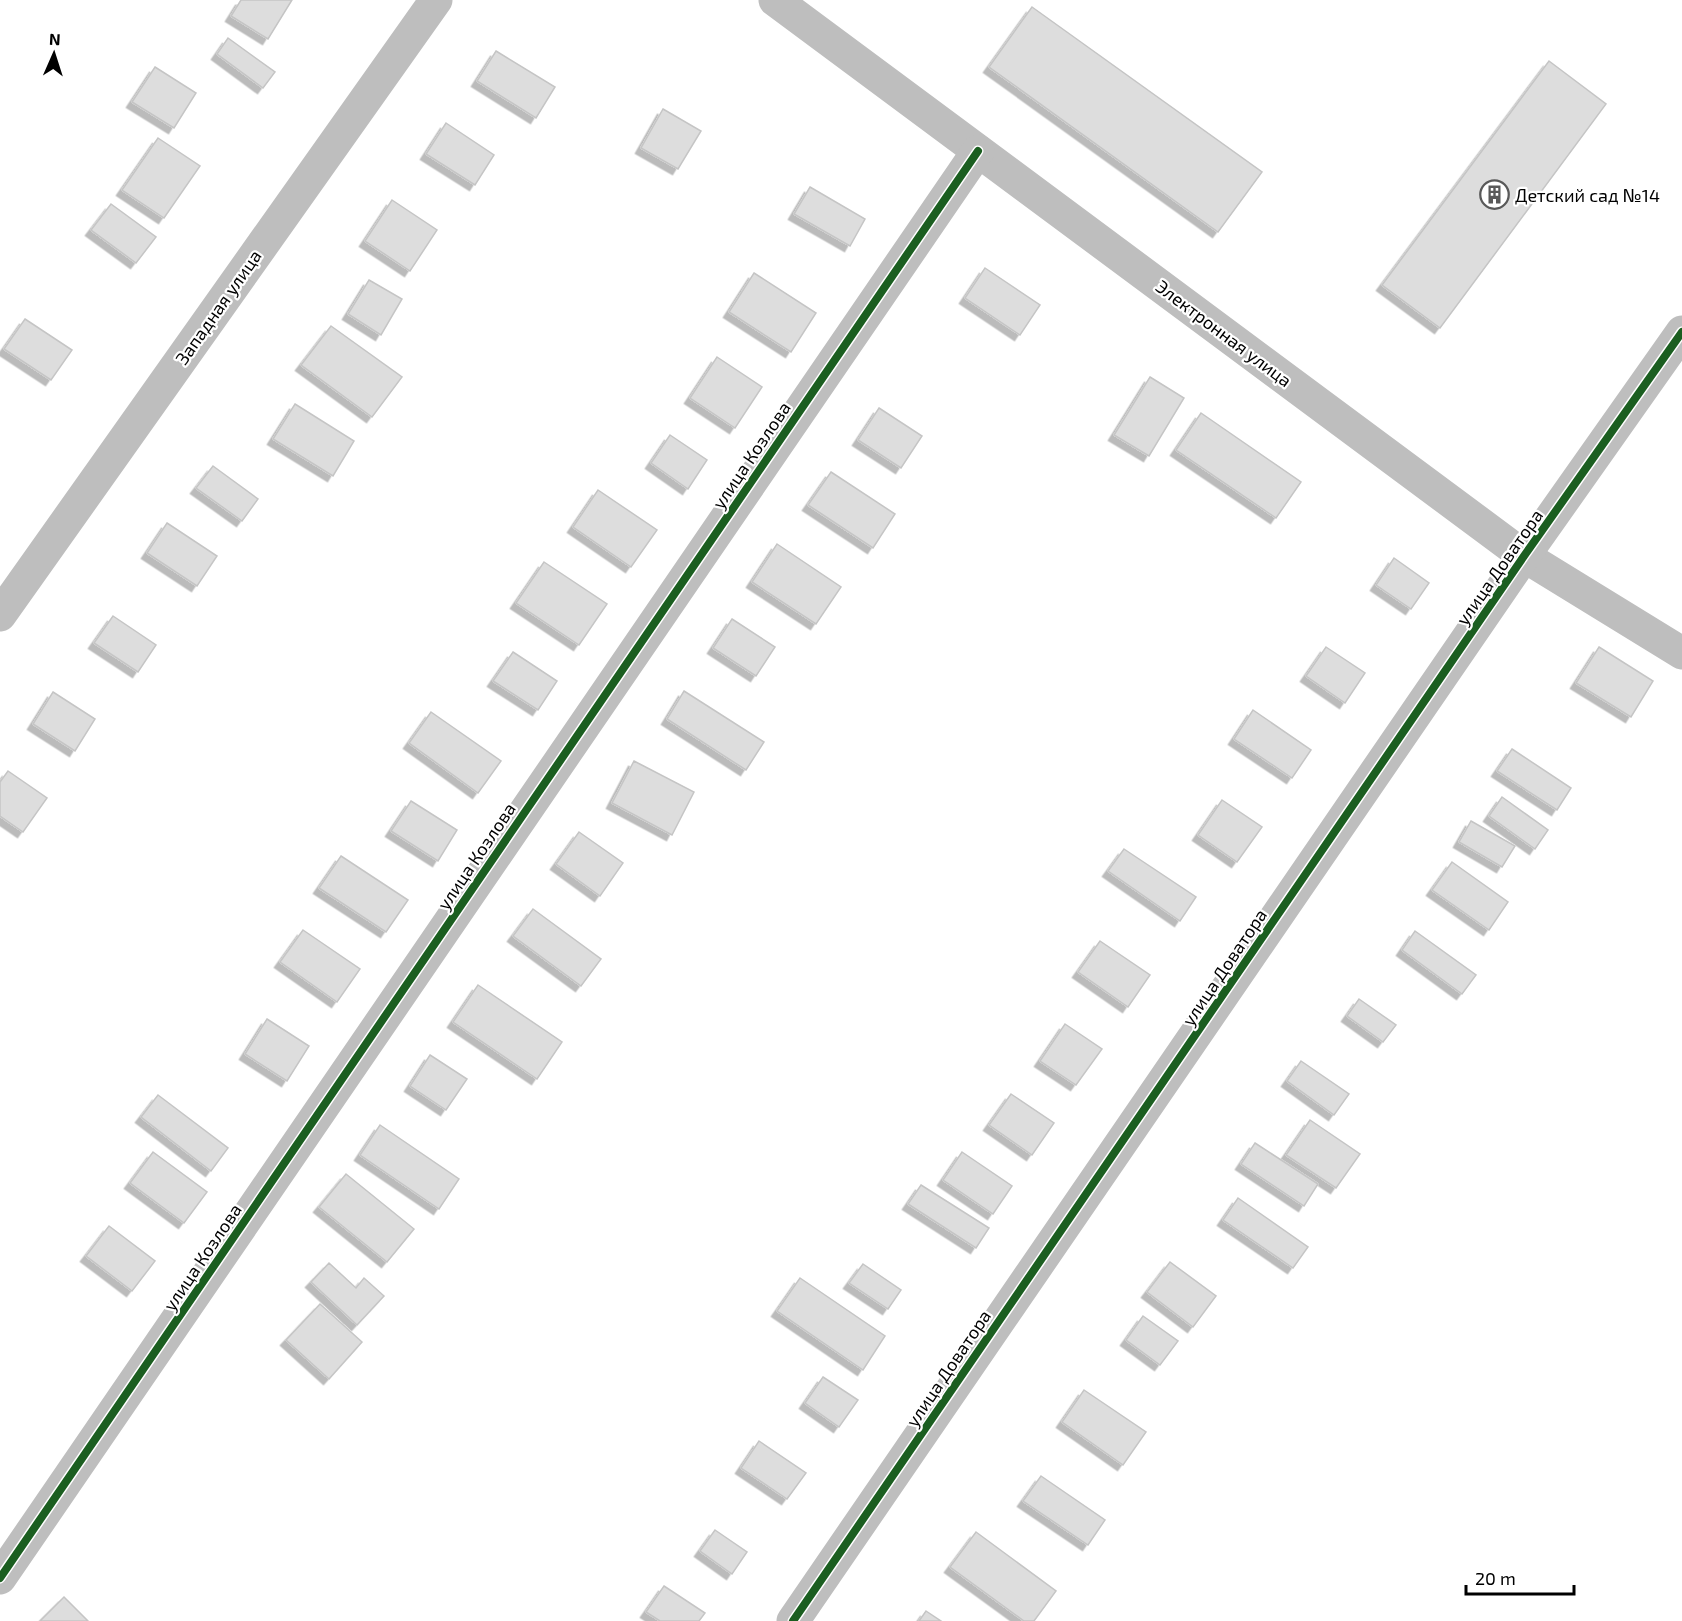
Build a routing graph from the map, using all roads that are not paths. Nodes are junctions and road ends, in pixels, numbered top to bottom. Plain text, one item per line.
1 (436, 0) edge
2 (775, 0) edge
3 (978, 151) junction
4 (1682, 332) edge
5 (1524, 556) junction
6 (0, 615) edge
7 (1682, 653) edge
8 (0, 1578) edge
9 (793, 1621) edge

1 - 6 street, Западная улица
2 - 3 street, Электронная улица
3 - 5 street, Электронная улица
3 - 8 street, улица Козлова
4 - 5 street, улица Доватора
5 - 7 street, Электронная улица
5 - 9 street, улица Доватора

